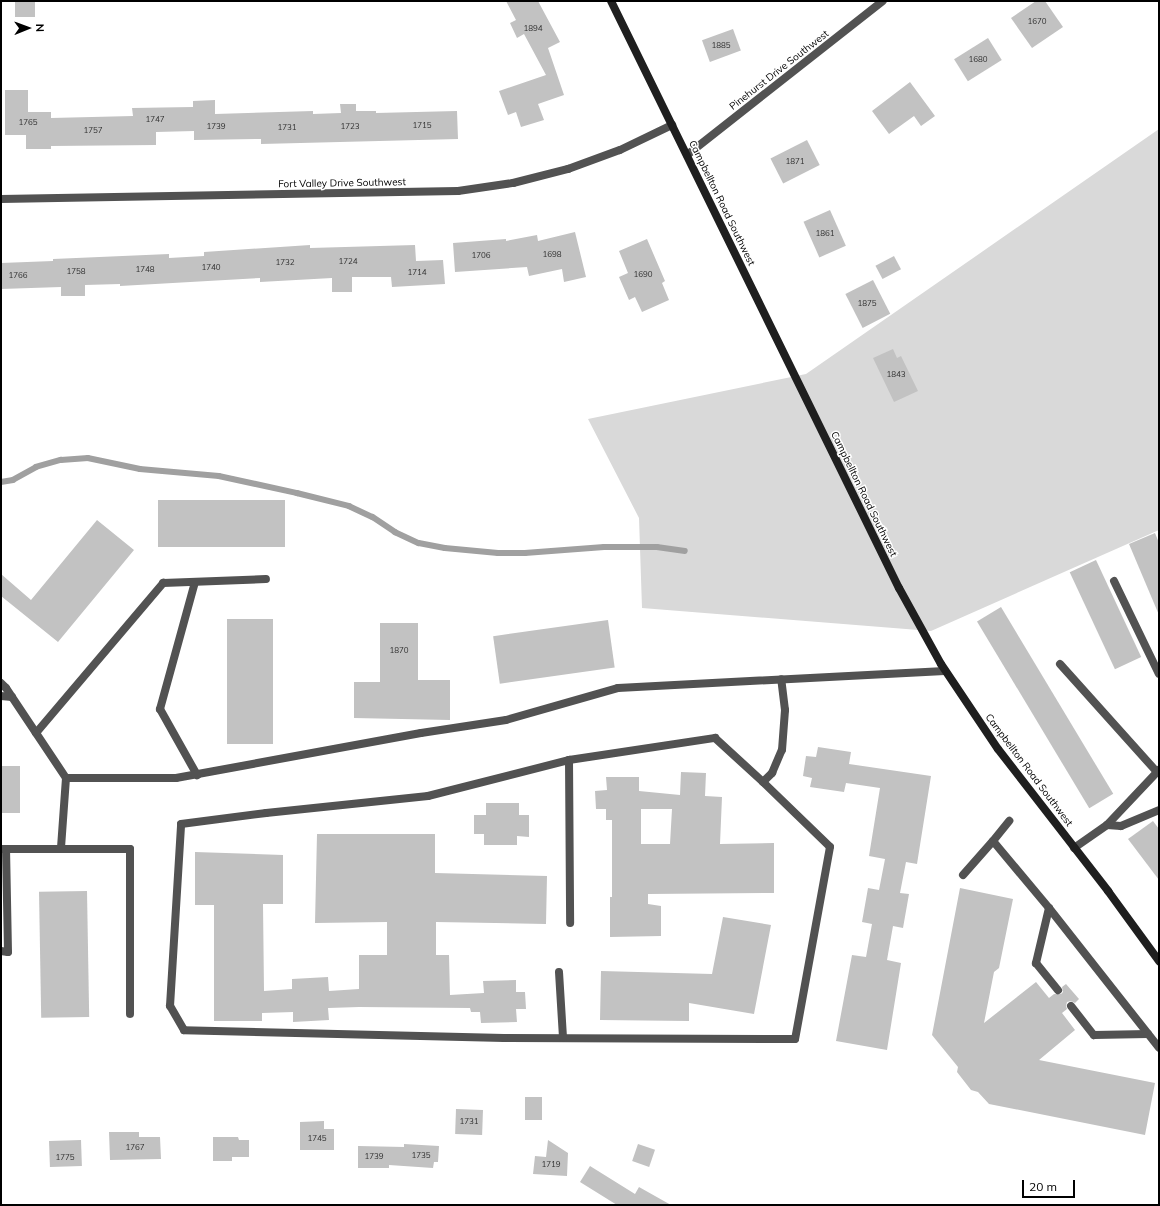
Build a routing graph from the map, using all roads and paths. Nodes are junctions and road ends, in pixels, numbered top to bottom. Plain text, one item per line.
1 (611, 1) edge
2 (883, 1) edge
3 (672, 125) junction
4 (686, 155) junction
5 (1, 199) edge
6 (266, 580) dead end
7 (1114, 581) dead end
8 (195, 582) junction
9 (1060, 664) dead end
10 (945, 670) junction
11 (1159, 674) edge
12 (781, 679) junction
13 (1, 683) edge
14 (1, 696) edge
15 (12, 697) junction
16 (36, 733) junction
17 (569, 760) junction
18 (1158, 771) edge
19 (196, 775) junction
20 (66, 778) junction
21 (763, 782) junction
22 (1159, 810) edge
23 (1009, 821) dead end
24 (1107, 824) junction
25 (993, 841) junction
26 (61, 848) junction
27 (1074, 848) junction
28 (3, 849) edge
29 (963, 875) dead end
30 (1048, 908) junction
31 (570, 923) dead end
32 (1, 951) edge
33 (1159, 961) edge
34 (558, 972) dead end
35 (1058, 990) dead end
36 (1071, 1006) dead end
37 (130, 1014) dead end
38 (1148, 1034) junction
39 (563, 1038) junction
40 (1159, 1048) edge

1 - 3 main road, Campbellton Road Southwest
2 - 4 street, Pinehurst Drive Southwest
3 - 4 main road, Campbellton Road Southwest
3 - 5 street, Fort Valley Drive Southwest
4 - 10 main road, Campbellton Road Southwest
6 - 8 street
7 - 11 street
8 - 16 street
8 - 19 street
9 - 18 street
10 - 12 street
10 - 27 main road, Campbellton Road Southwest
12 - 19 street
12 - 21 street
13 - 15 street
14 - 15 street
15 - 16 street
16 - 20 street
17 - 21 street
17 - 31 street
17 - 39 street
18 - 24 street
19 - 20 street
20 - 26 street
21 - 39 street
22 - 24 street
23 - 25 street
24 - 27 street
25 - 29 street
25 - 30 street
26 - 28 street
26 - 37 street
27 - 33 main road, Campbellton Road Southwest
28 - 32 street
30 - 35 street
30 - 38 street
34 - 39 street
36 - 38 street
38 - 40 street

